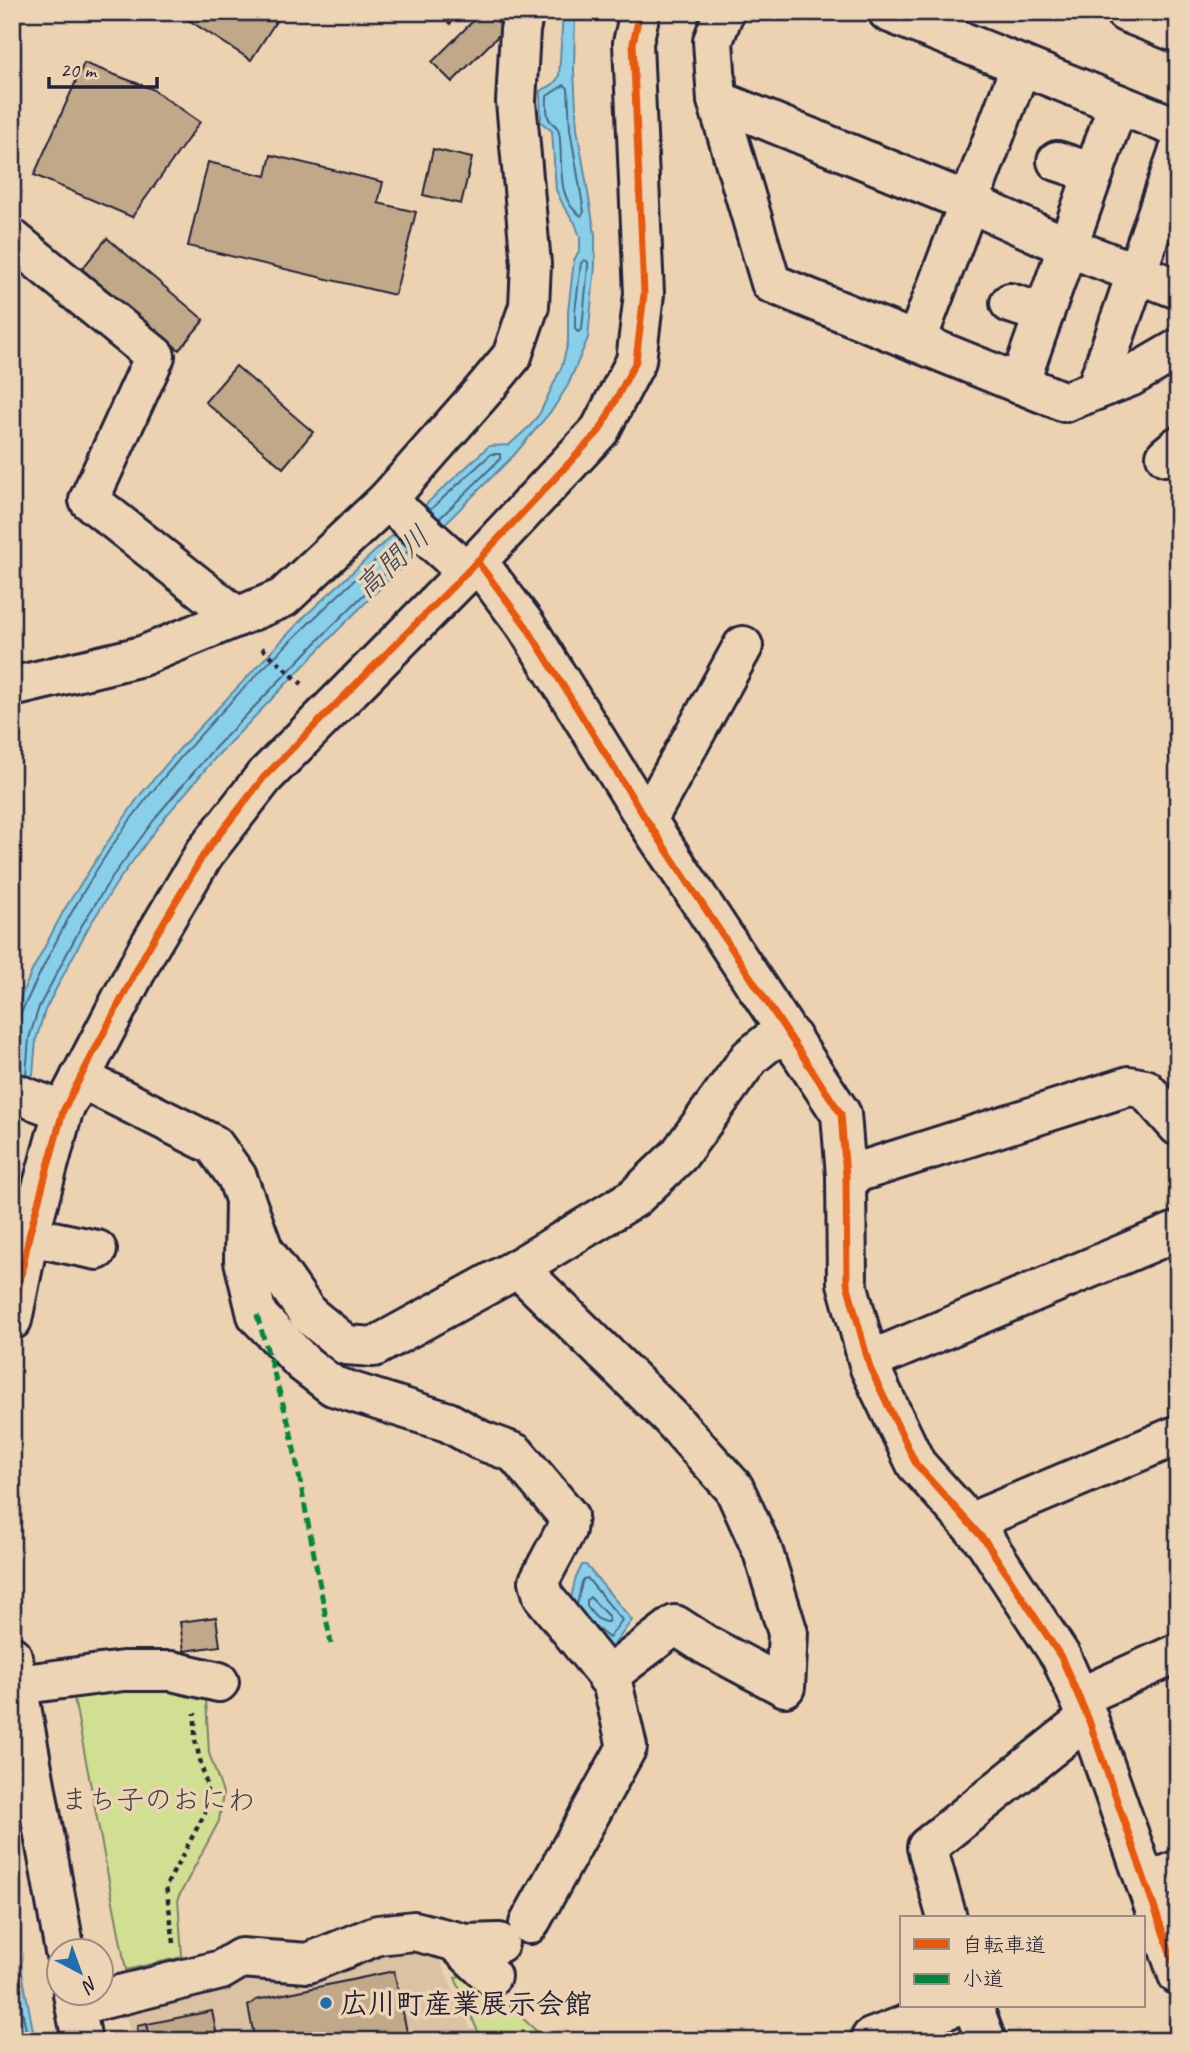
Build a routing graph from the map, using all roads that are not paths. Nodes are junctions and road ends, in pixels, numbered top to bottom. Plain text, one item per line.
1 (524, 12) edge
2 (640, 12) edge
3 (724, 12) edge
4 (888, 12) edge
5 (1125, 12) edge
6 (1178, 33) edge
7 (1021, 65) junction
8 (717, 100) junction
9 (1118, 104) junction
10 (1178, 128) edge
11 (1178, 152) edge
12 (1057, 161) dead end
13 (1094, 173) junction
14 (968, 202) junction
15 (12, 239) edge
16 (1068, 247) junction
17 (1136, 274) junction
18 (1178, 289) edge
19 (916, 342) junction
20 (1178, 349) edge
21 (1019, 384) junction
22 (1097, 390) junction
23 (393, 505) junction
24 (464, 563) junction
25 (247, 629) junction
26 (743, 646) dead end
27 (12, 687) edge
28 (647, 820) junction
29 (792, 1038) junction
30 (49, 1096) edge
31 (1178, 1126) edge
32 (846, 1176) junction
33 (245, 1199) junction
34 (1178, 1231) edge
35 (29, 1236) junction
36 (97, 1250) dead end
37 (518, 1268) junction
38 (12, 1320) edge
39 (869, 1362) junction
40 (1178, 1435) edge
41 (969, 1523) junction
42 (1178, 1653) edge
43 (14, 1670) edge
44 (607, 1677) junction
45 (208, 1695) road end
46 (1084, 1708) junction
47 (1162, 1877) edge
48 (946, 1916) edge
49 (63, 1938) edge
50 (1178, 1975) edge
51 (951, 2008) edge
52 (974, 2008) edge
53 (77, 2013) edge
54 (870, 2041) edge
55 (986, 2041) edge

1 - 23 main road
2 - 24 main road
3 - 8 main road
4 - 7 main road
5 - 6 main road
7 - 9 main road
7 - 14 main road
8 - 14 main road
8 - 19 main road
9 - 10 main road
9 - 13 main road
11 - 17 main road
12 - 13 main road
13 - 16 main road
14 - 16 main road
14 - 19 main road
15 - 25 main road
16 - 17 main road
16 - 21 main road
17 - 18 main road
17 - 22 main road
19 - 21 main road
20 - 22 main road
21 - 22 main road
23 - 24 main road
23 - 25 main road
24 - 28 main road
24 - 30 main road
25 - 27 main road
26 - 28 main road
28 - 29 main road
29 - 32 main road
29 - 37 main road
30 - 33 main road
30 - 35 main road
31 - 32 main road
32 - 39 main road
33 - 37 main road
33 - 44 main road
34 - 39 main road
35 - 36 main road
35 - 38 main road
37 - 44 main road
39 - 41 main road
40 - 41 main road
41 - 46 main road
42 - 46 main road
43 - 45 main road
43 - 49 main road
44 - 53 main road
46 - 47 main road
46 - 48 main road
47 - 50 main road
51 - 54 main road
52 - 55 main road

